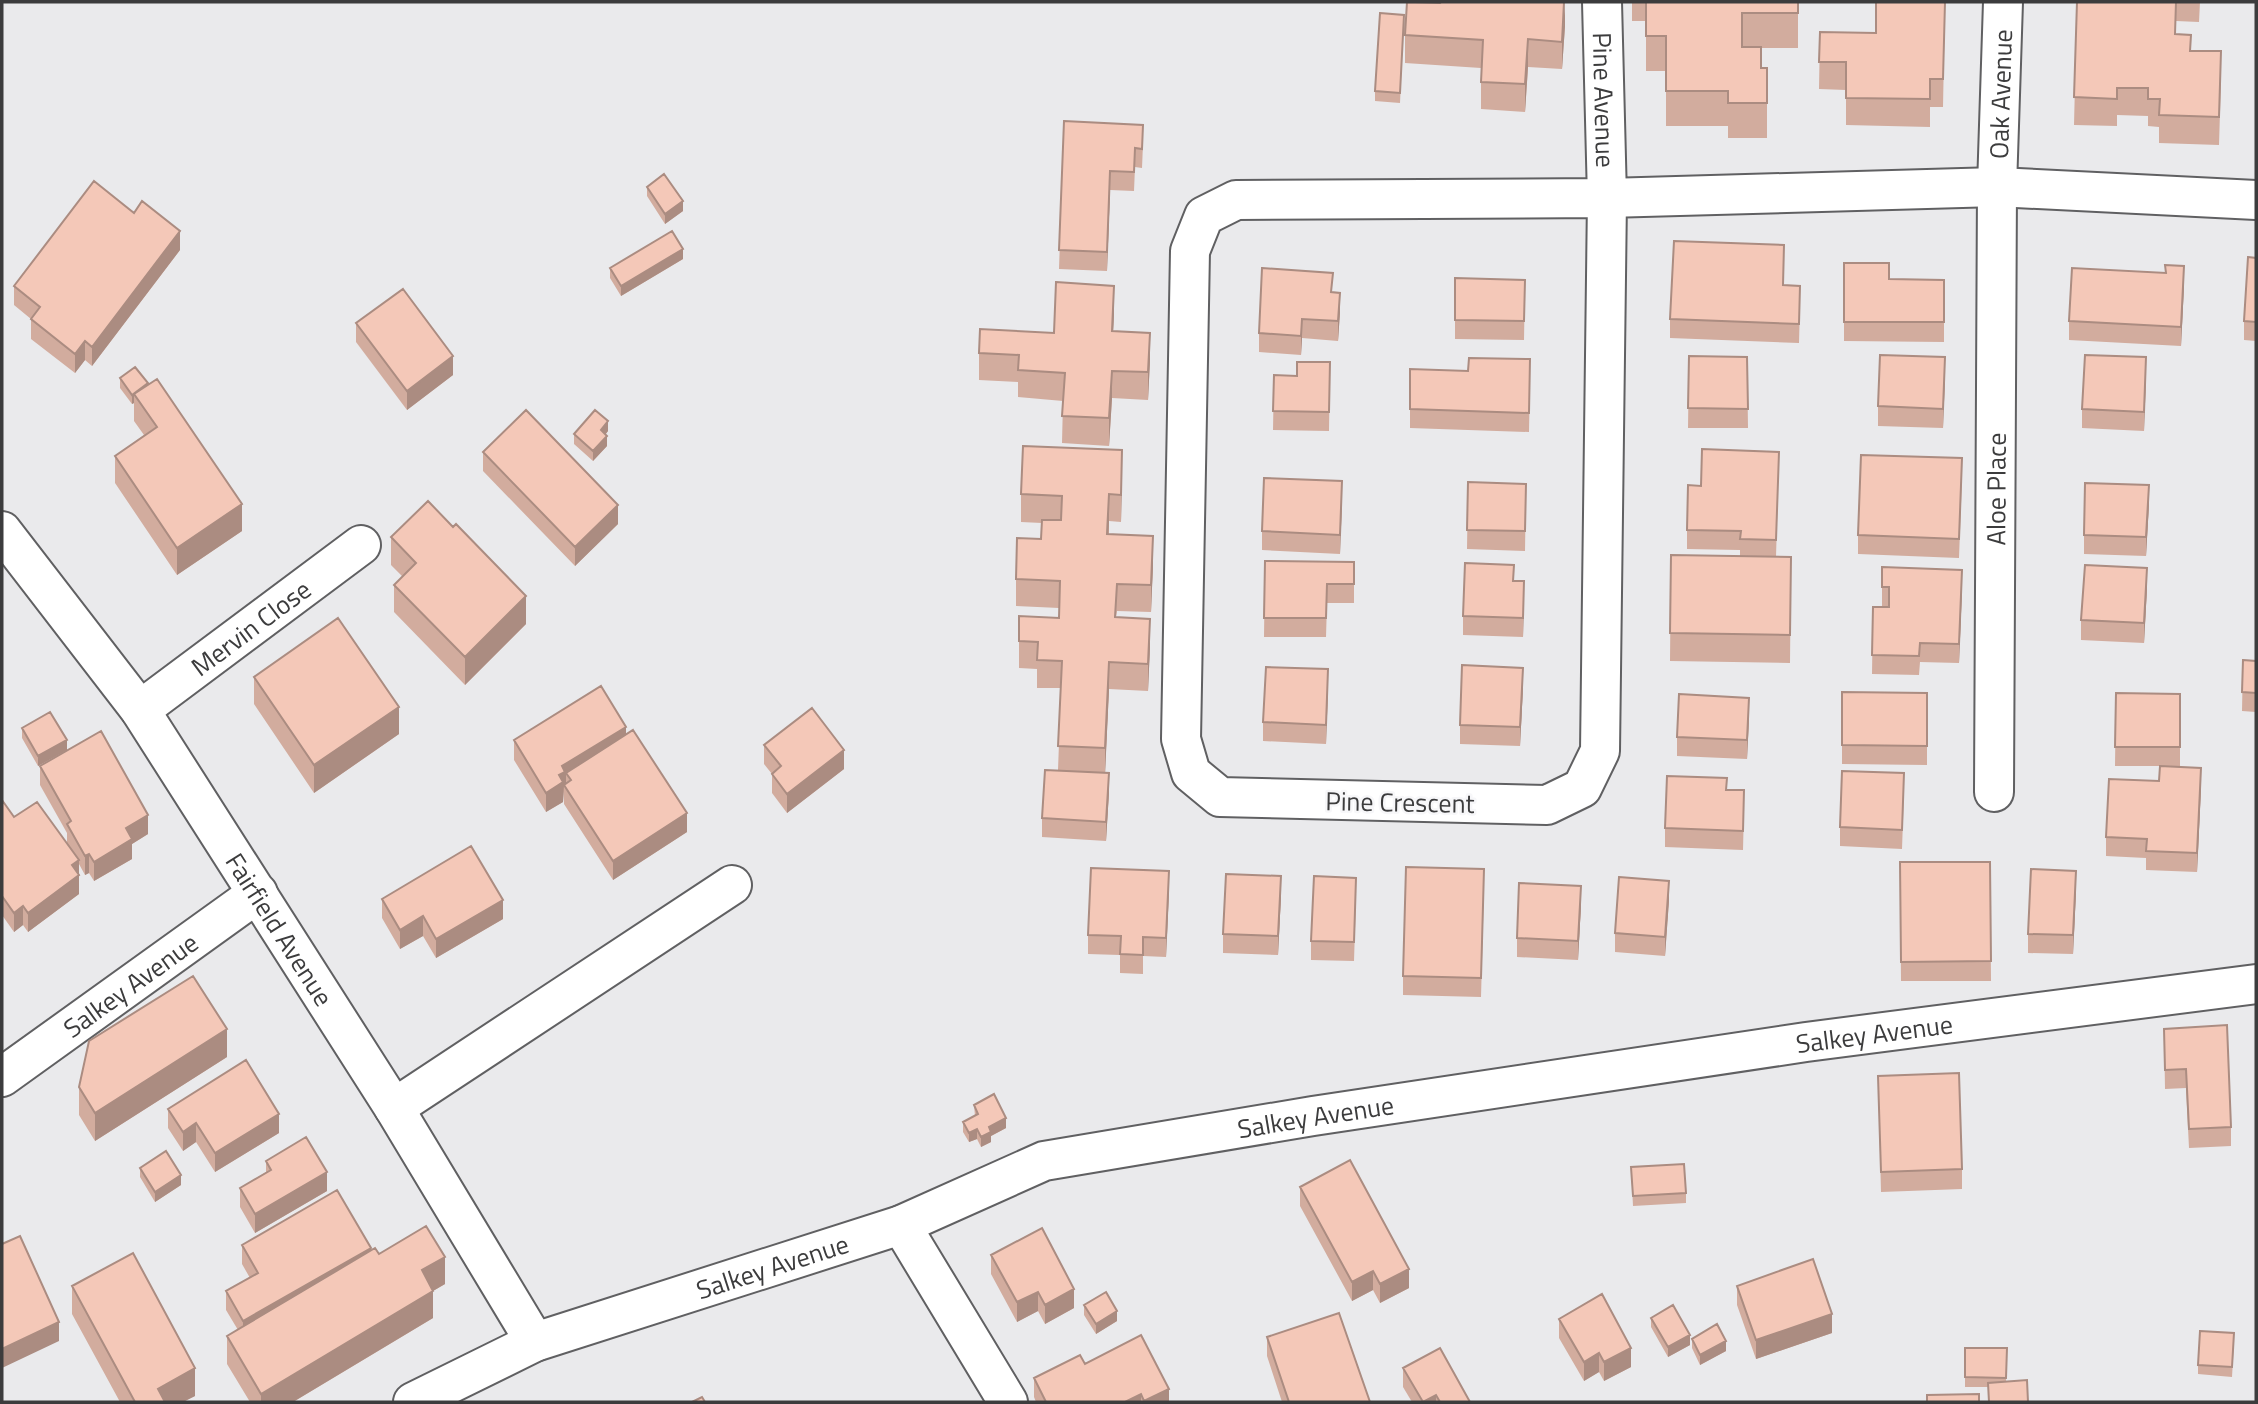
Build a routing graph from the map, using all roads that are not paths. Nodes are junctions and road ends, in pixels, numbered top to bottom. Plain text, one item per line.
1 (1602, 2) edge
2 (2003, 2) edge
3 (1997, 187) junction
4 (1607, 198) junction
5 (2256, 200) edge
6 (2, 531) edge
7 (361, 545) dead end
8 (140, 710) junction
9 (1994, 792) dead end
10 (732, 885) dead end
11 (258, 893) junction
12 (2256, 984) edge
13 (2, 1077) edge
14 (394, 1108) junction
15 (901, 1225) junction
16 (536, 1342) junction
17 (424, 1400) edge
18 (1008, 1402) edge

1 - 4 street, Pine Avenue
2 - 3 street, Oak Avenue
3 - 4 street
3 - 5 street
3 - 9 street, Aloe Place
4 - 4 street, Pine Crescent
6 - 8 street, Fairfield Avenue
7 - 8 street, Mervin Close
8 - 11 street, Fairfield Avenue
10 - 14 street
11 - 13 street, Salkey Avenue
11 - 14 street, Fairfield Avenue
12 - 15 street, Salkey Avenue
14 - 16 street, Fairfield Avenue
15 - 16 street, Salkey Avenue
15 - 18 street
16 - 17 street, Salkey Avenue

